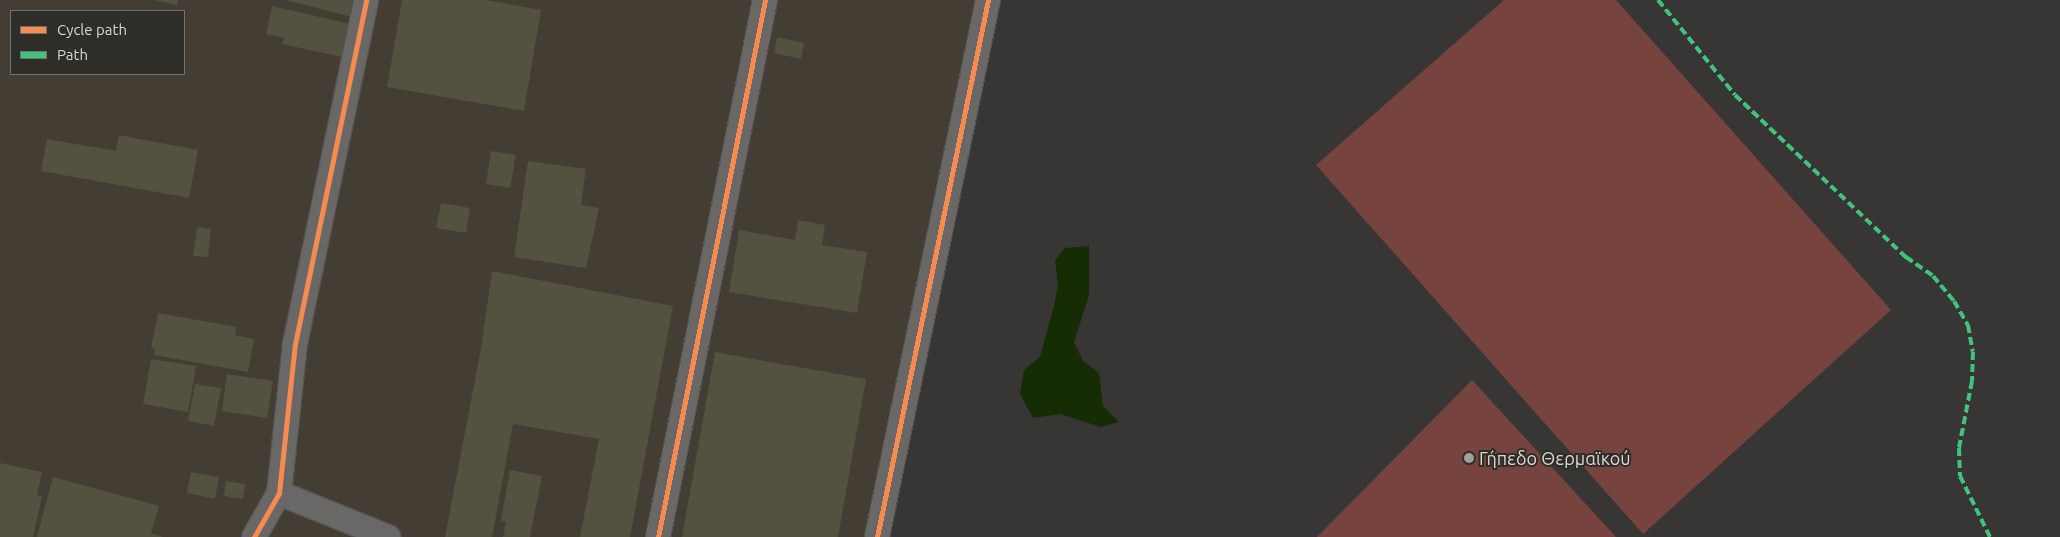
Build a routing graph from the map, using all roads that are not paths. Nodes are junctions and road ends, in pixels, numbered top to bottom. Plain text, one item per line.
1 (366, 0) edge
2 (765, 0) edge
3 (988, 0) edge
4 (279, 493) junction
5 (254, 537) edge
6 (388, 537) edge
7 (658, 537) edge
8 (876, 537) edge

1 - 4 street
2 - 7 street
3 - 8 street
4 - 5 street
4 - 6 street

